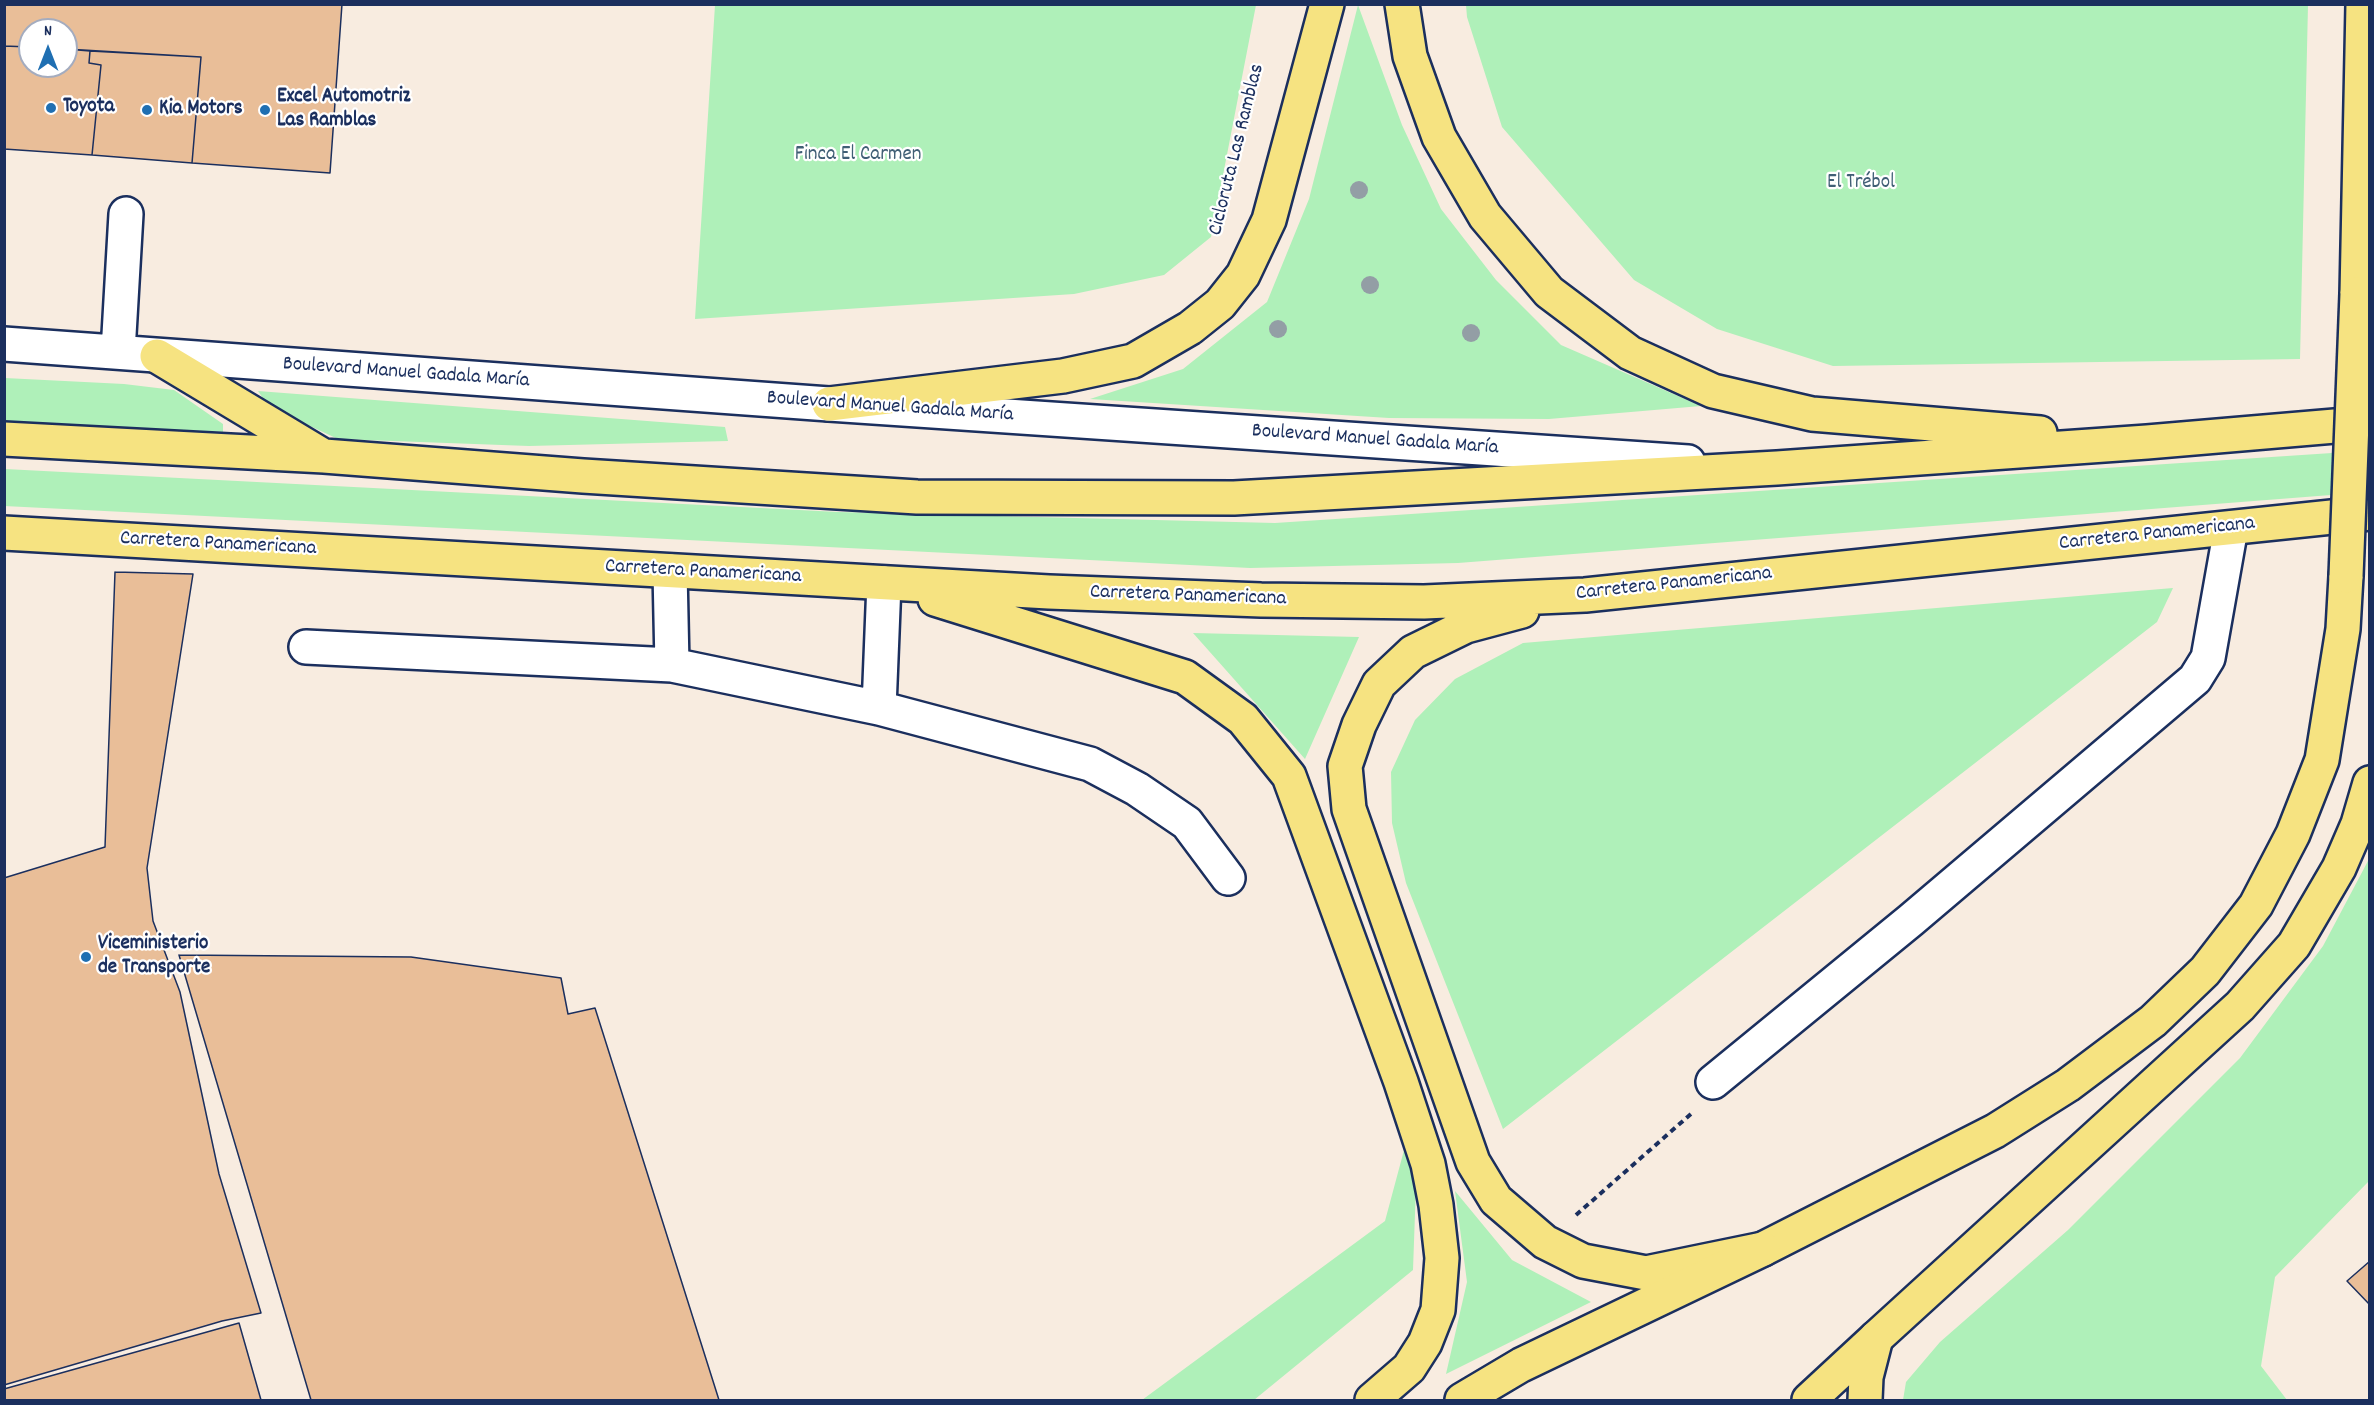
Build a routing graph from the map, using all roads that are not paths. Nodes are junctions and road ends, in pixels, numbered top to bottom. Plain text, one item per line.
1 (1327, 4) edge
2 (1402, 4) edge
3 (2363, 4) edge
4 (126, 214) dead end
5 (4, 344) edge
6 (118, 351) junction
7 (157, 356) junction
8 (829, 404) junction
9 (2370, 423) edge
10 (4, 439) edge
11 (2147, 442) junction
12 (324, 456) junction
13 (1777, 468) junction
14 (2370, 513) edge
15 (2230, 528) junction
16 (4, 533) edge
17 (670, 571) junction
18 (884, 583) junction
19 (1585, 595) junction
20 (306, 647) dead end
21 (672, 665) junction
22 (879, 708) junction
23 (2370, 783) edge
24 (1228, 878) dead end
25 (1713, 1082) road end
26 (1763, 1249) junction
27 (1876, 1338) junction
28 (1372, 1401) edge
29 (1462, 1401) edge
30 (1809, 1401) edge
31 (1865, 1401) edge

1 - 8 main road
2 - 11 main road
3 - 26 main road, bridge
4 - 6 street
5 - 6 street, Boulevard Manuel Gadala María
6 - 7 street, Boulevard Manuel Gadala María
7 - 8 street, Boulevard Manuel Gadala María
7 - 12 main road
8 - 13 street, Boulevard Manuel Gadala María
9 - 11 main road
10 - 12 main road
11 - 13 main road
12 - 13 main road
14 - 15 main road, Carretera Panamericana
15 - 19 main road, Carretera Panamericana
15 - 25 street
16 - 17 main road, Carretera Panamericana
17 - 18 main road, Carretera Panamericana
17 - 21 street
18 - 19 main road, Carretera Panamericana
18 - 22 street
18 - 28 main road
19 - 26 main road
20 - 21 street
21 - 22 street
22 - 24 street
23 - 27 main road
26 - 29 main road
27 - 30 main road
27 - 31 main road

